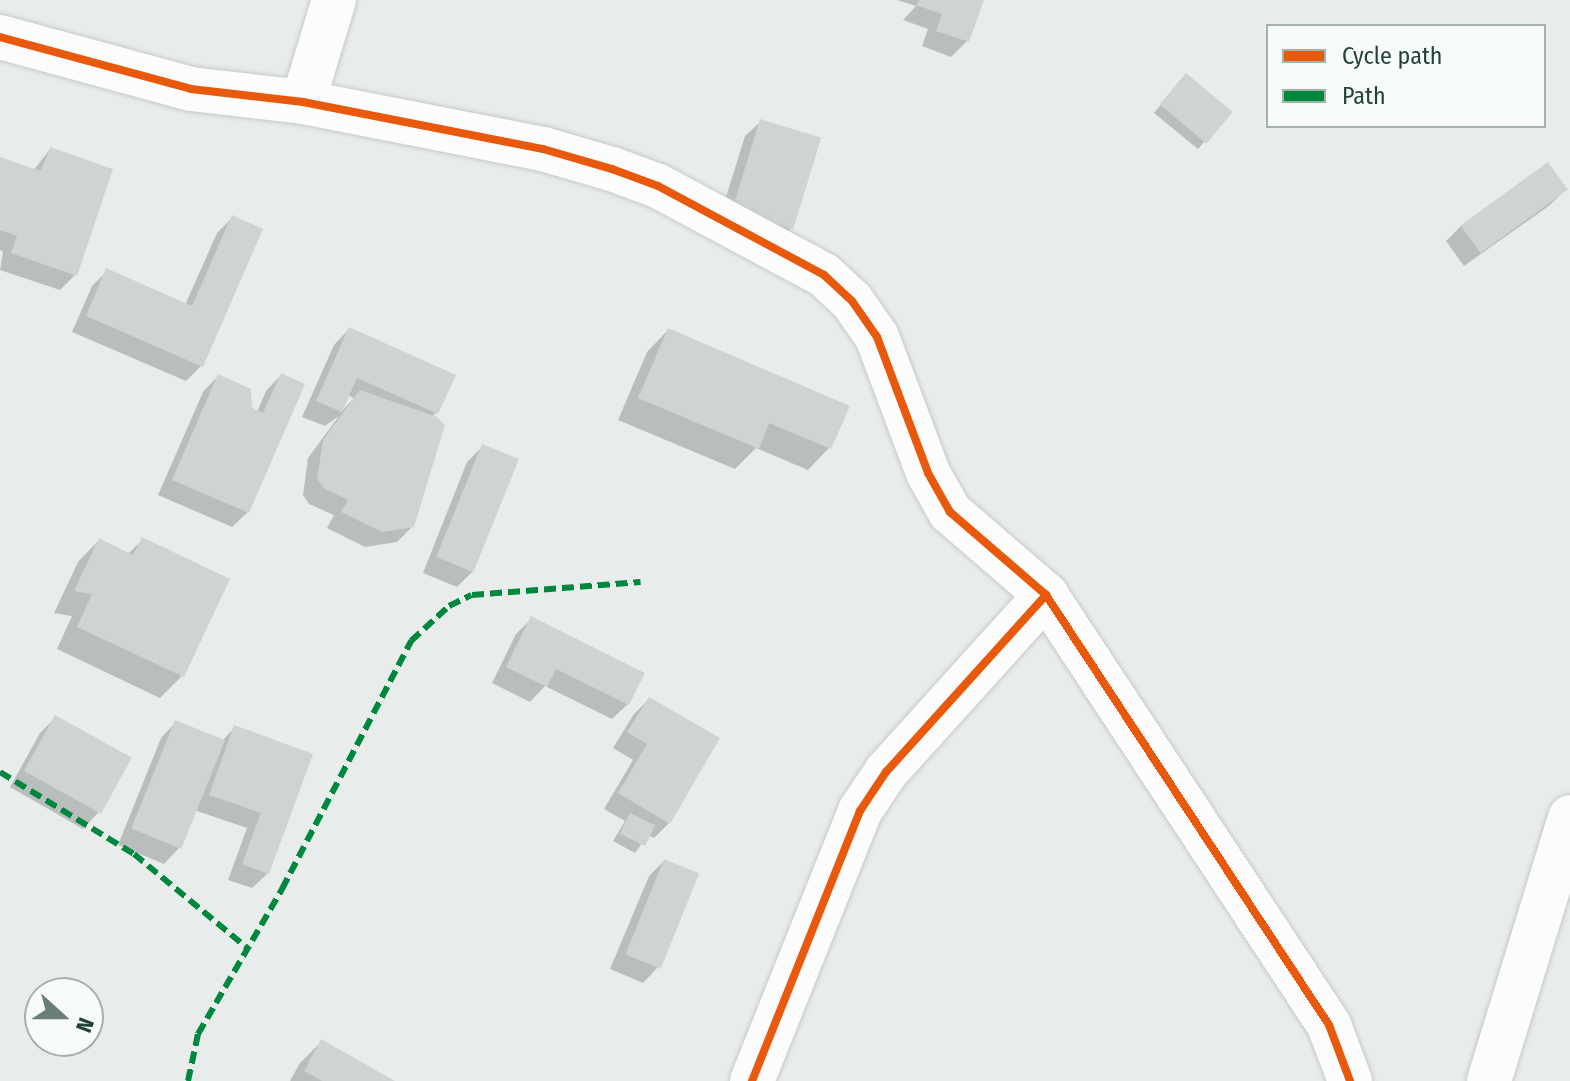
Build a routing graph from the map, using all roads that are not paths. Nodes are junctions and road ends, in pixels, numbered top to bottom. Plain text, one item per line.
1 (334, 0) edge
2 (0, 37) edge
3 (303, 102) junction
4 (1046, 595) junction
5 (1570, 817) edge
6 (752, 1081) edge
7 (1350, 1081) edge
8 (1489, 1081) edge

1 - 3 street
2 - 3 street
3 - 4 street
4 - 6 street
4 - 7 street
5 - 8 street

